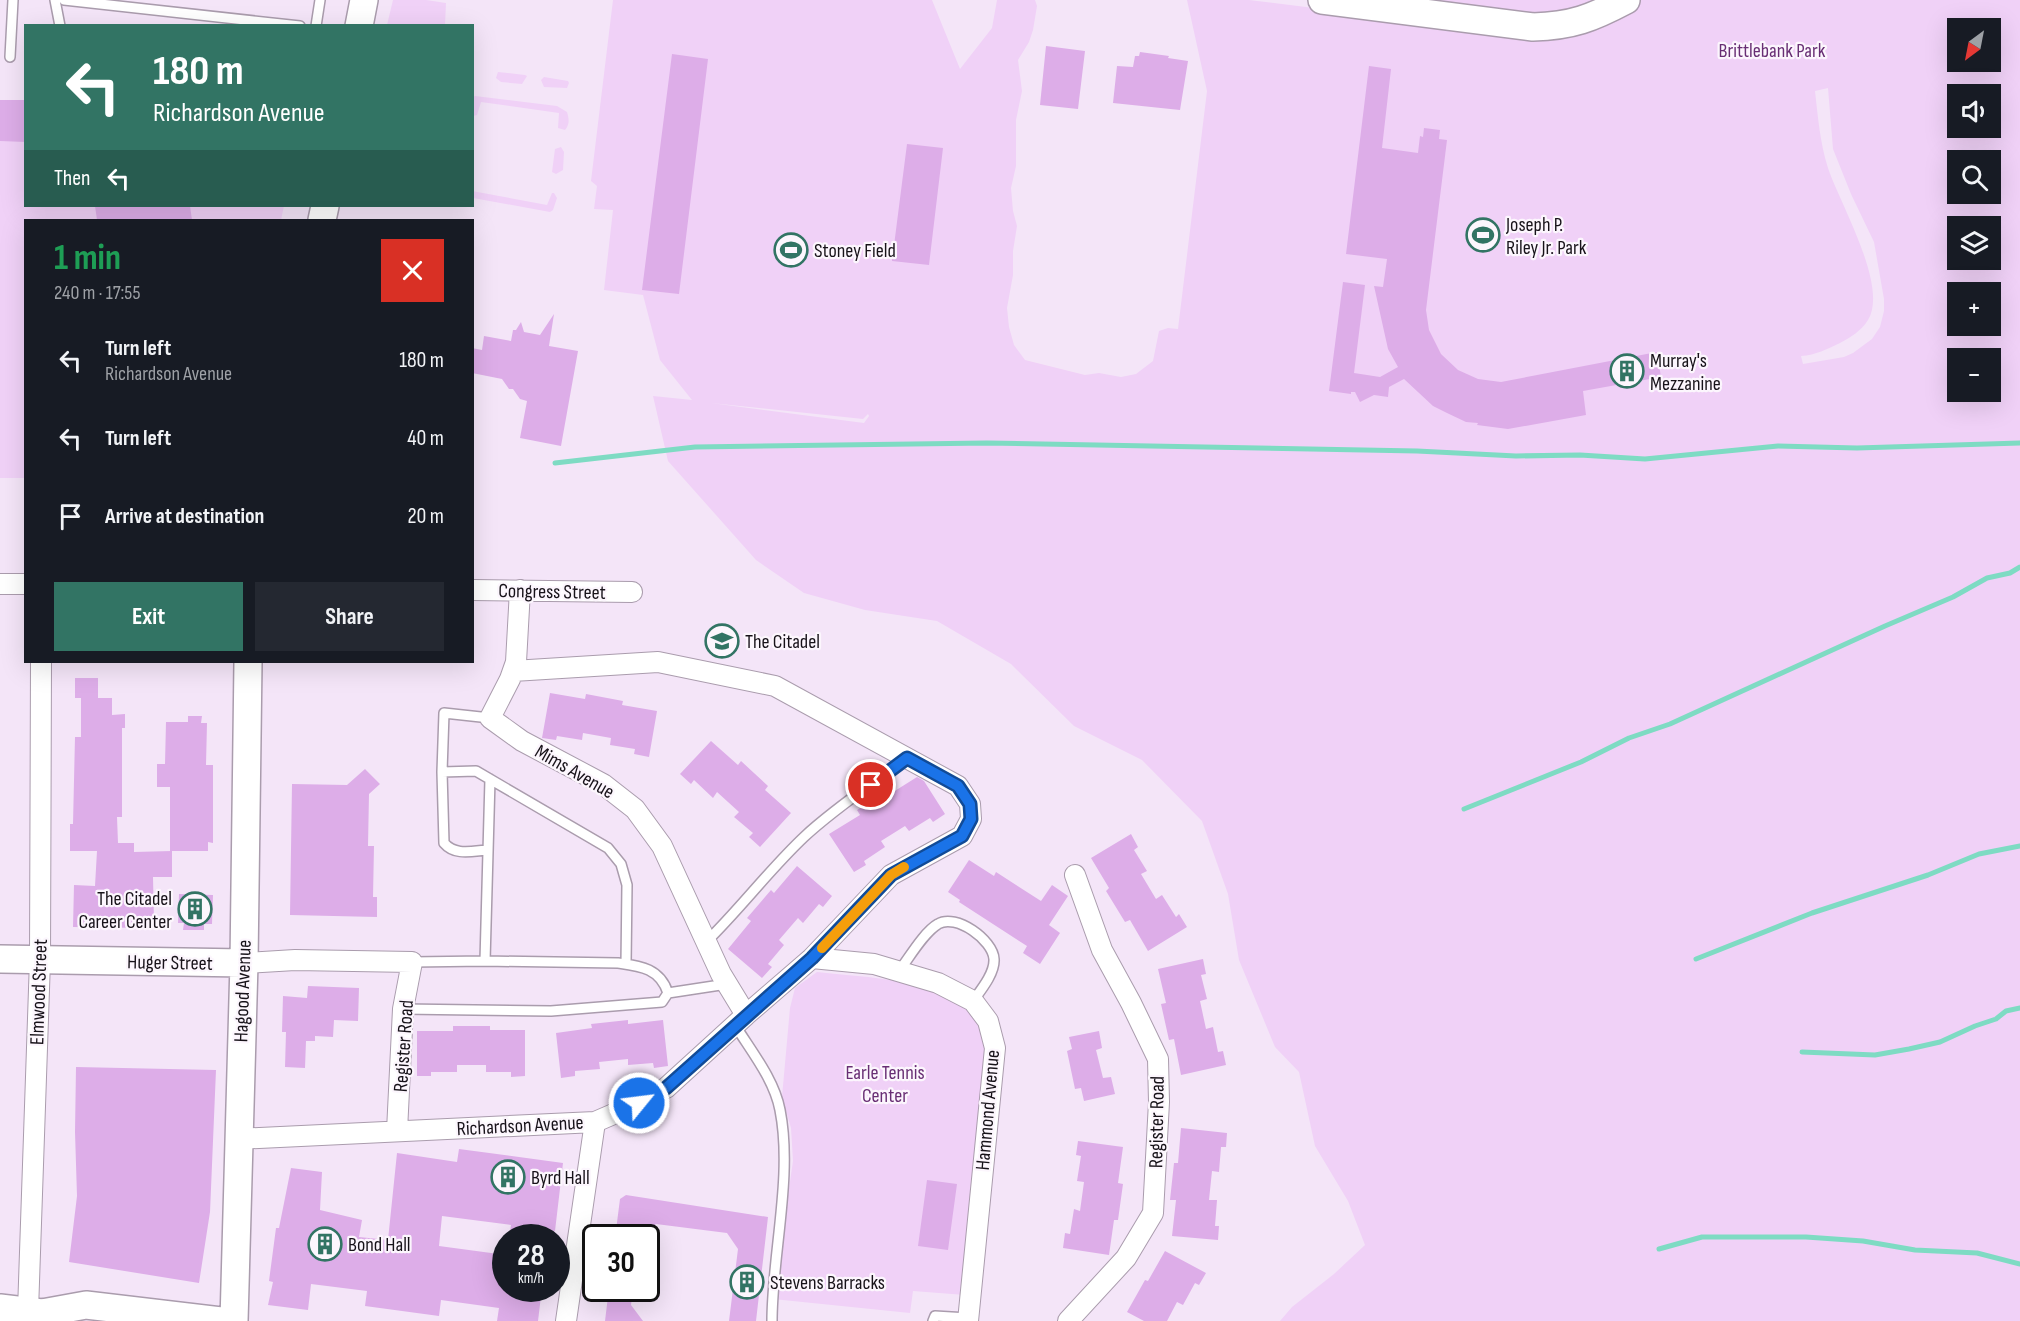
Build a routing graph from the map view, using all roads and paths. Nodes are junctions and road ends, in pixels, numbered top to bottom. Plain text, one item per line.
1 (13, 0) edge
2 (55, 0) edge
3 (64, 0) edge
4 (320, 0) edge
5 (364, 0) edge
6 (1322, 0) edge
7 (1626, 0) edge
8 (1423, 6) edge
9 (60, 24) edge
10 (282, 24) edge
11 (316, 24) edge
12 (360, 24) edge
13 (0, 27) edge
14 (11, 28) junction
15 (10, 57) dead end
16 (0, 584) edge
17 (24, 584) edge
18 (474, 590) edge
19 (520, 590) junction
20 (632, 592) dead end
21 (41, 663) edge
22 (248, 663) edge
23 (513, 670) junction
24 (490, 718) junction
25 (907, 758) junction
26 (442, 772) junction
27 (490, 780) junction
28 (488, 850) junction
29 (1075, 874) dead end
30 (706, 942) junction
31 (812, 958) junction
32 (0, 959) edge
33 (40, 960) junction
34 (485, 960) junction
35 (412, 962) junction
36 (244, 963) junction
37 (626, 964) junction
38 (899, 972) junction
39 (727, 984) junction
40 (668, 993) junction
41 (973, 1000) junction
42 (403, 1009) junction
43 (741, 1020) junction
44 (595, 1122) junction
45 (397, 1131) junction
46 (237, 1139) junction
47 (0, 1308) edge
48 (39, 1316) edge
49 (968, 1320) edge
50 (221, 1321) edge
51 (234, 1321) edge
52 (566, 1321) edge
53 (772, 1321) edge
54 (933, 1321) edge
55 (1068, 1321) edge

1 - 14 lane
2 - 9 lane
3 - 10 lane
4 - 11 lane
5 - 12 street
6 - 8 street
7 - 8 street
13 - 14 lane
14 - 15 lane
16 - 17 street
18 - 19 street, Congress Street
19 - 20 street, Congress Street
19 - 23 street
21 - 33 street, Elmwood Street
22 - 36 street, Hagood Avenue
23 - 24 street
23 - 25 street, Richardson Avenue
24 - 26 lane
24 - 30 street, Mims Avenue
25 - 30 lane
25 - 31 street, Richardson Avenue
26 - 27 lane
26 - 28 lane
27 - 28 lane
27 - 37 lane
28 - 34 lane
29 - 55 street, Register Road
30 - 39 street, Mims Avenue
31 - 38 street
31 - 43 street, Richardson Avenue
32 - 33 street, Huger Street
33 - 36 street, Huger Street
33 - 48 street, Elmwood Street
34 - 35 lane
34 - 37 lane
35 - 36 street, Huger Street
35 - 42 street, Register Road
36 - 46 street, Hagood Avenue
37 - 40 lane
38 - 41 street
38 - 41 lane
39 - 40 lane
39 - 43 street, Mims Avenue
40 - 42 lane
41 - 49 street, Hammond Avenue
42 - 45 street, Register Road
43 - 44 street, Richardson Avenue
43 - 53 lane
44 - 45 street, Richardson Avenue
44 - 52 street
45 - 46 street, Richardson Avenue
46 - 51 street, Hagood Avenue
47 - 48 street
48 - 50 street
49 - 54 lane

